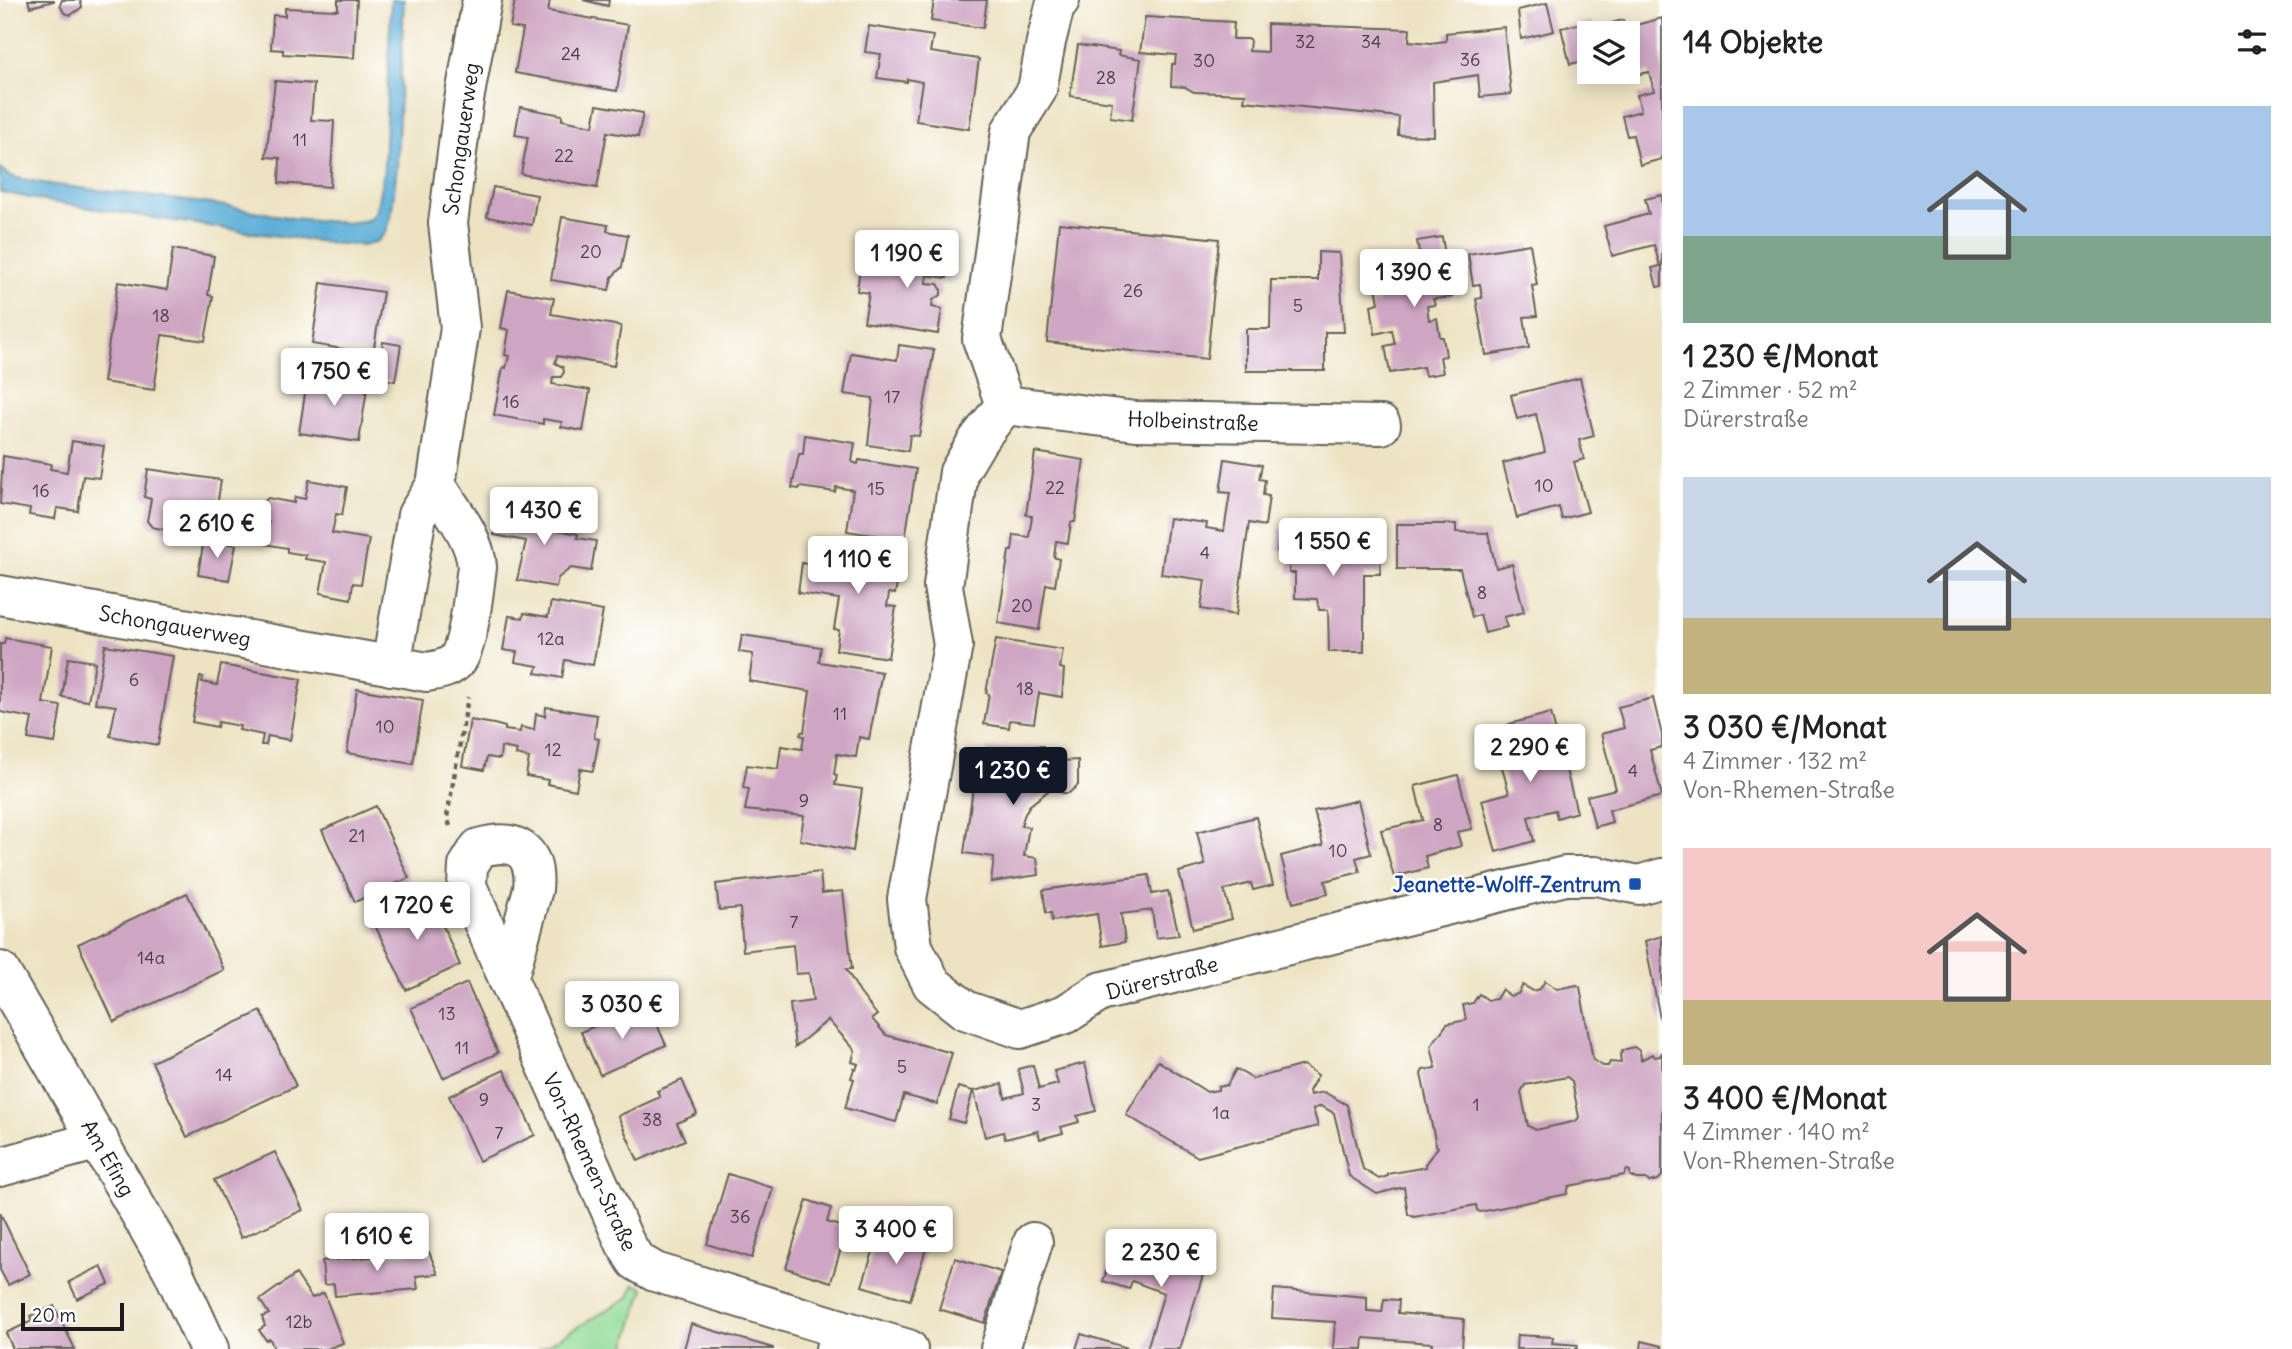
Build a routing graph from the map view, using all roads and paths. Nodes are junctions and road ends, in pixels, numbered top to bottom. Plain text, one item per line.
1 (482, 0) edge
2 (1055, 2) edge
3 (1005, 405) junction
4 (1381, 425) dead end
5 (436, 485) junction
6 (0, 595) edge
7 (391, 666) junction
8 (468, 695) dead end
9 (450, 828) dead end
10 (1662, 878) edge
11 (0, 971) edge
12 (508, 979) dead end
13 (99, 1140) junction
14 (0, 1167) edge
15 (1032, 1242) dead end
16 (838, 1339) edge
17 (209, 1349) edge
18 (908, 1349) edge
19 (1000, 1349) edge

1 - 5 street, Schongauerweg
2 - 3 street
3 - 4 street, Holbeinstraße
3 - 10 street, Dürerstraße
5 - 7 street, Schongauerweg
5 - 7 street, Schongauerweg
6 - 7 street, Schongauerweg
8 - 9 path
11 - 13 street, Am Efing
12 - 16 street, Von-Rhemen-Straße
13 - 14 street
13 - 17 street, Am Efing
15 - 19 street
16 - 18 street, Von-Rhemen-Straße

